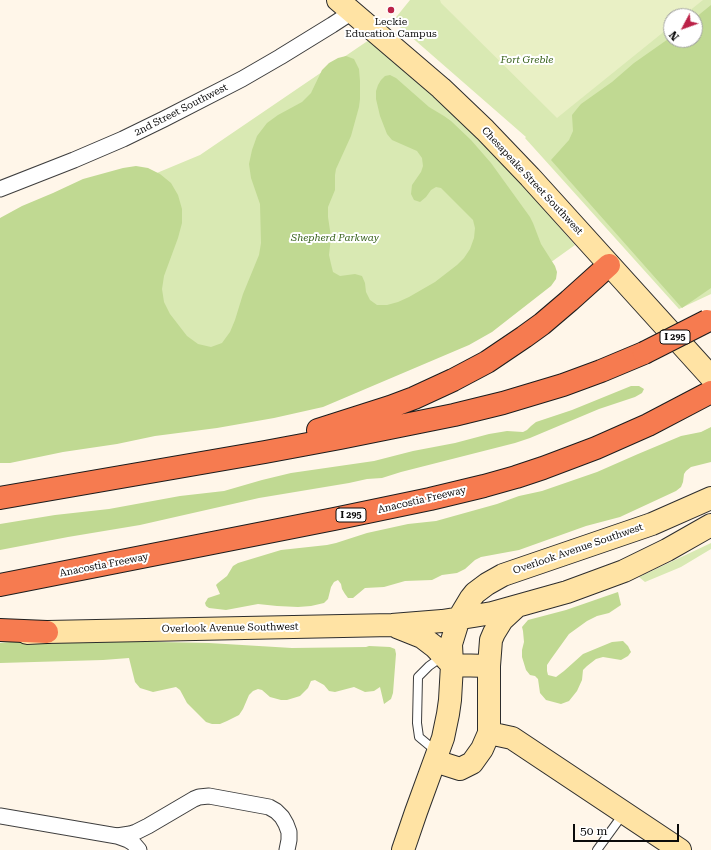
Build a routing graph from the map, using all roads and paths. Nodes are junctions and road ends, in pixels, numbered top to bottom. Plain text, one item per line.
1 (345, 6) edge
2 (0, 189) edge
3 (609, 265) junction
4 (709, 320) edge
5 (711, 377) edge
6 (711, 392) edge
7 (136, 474) junction
8 (0, 498) edge
9 (706, 498) edge
10 (711, 526) edge
11 (0, 585) edge
12 (517, 606) junction
13 (459, 618) junction
14 (392, 625) junction
15 (0, 630) edge
16 (47, 632) junction
17 (0, 635) edge
18 (448, 661) junction
19 (489, 666) junction
20 (489, 733) junction
21 (436, 757) junction
22 (624, 812) junction
23 (0, 816) edge
24 (116, 836) junction
25 (139, 850) edge
26 (287, 850) edge
27 (403, 850) edge
28 (597, 850) edge
29 (680, 850) edge

1 - 2 street, 2nd Street Southwest
1 - 3 street, Chesapeake Street Southwest
3 - 5 street, Chesapeake Street Southwest
3 - 7 highway
4 - 7 highway, I 295, bridge
6 - 11 highway, Anacostia Freeway / I 295
7 - 8 highway, I 295
9 - 13 street, Overlook Avenue Southwest
10 - 12 street, Overlook Avenue Southwest
12 - 13 street, Overlook Avenue Southwest
12 - 19 street
13 - 14 street, Overlook Avenue Southwest
13 - 18 street
14 - 16 street, Overlook Avenue Southwest
14 - 18 street
15 - 16 highway
16 - 17 street, Overlook Avenue Southwest
18 - 19 street
18 - 21 street
18 - 21 lane
19 - 20 street
20 - 21 street
20 - 22 street
21 - 27 street
22 - 28 lane
22 - 29 street
23 - 24 street
24 - 25 street
24 - 26 street

